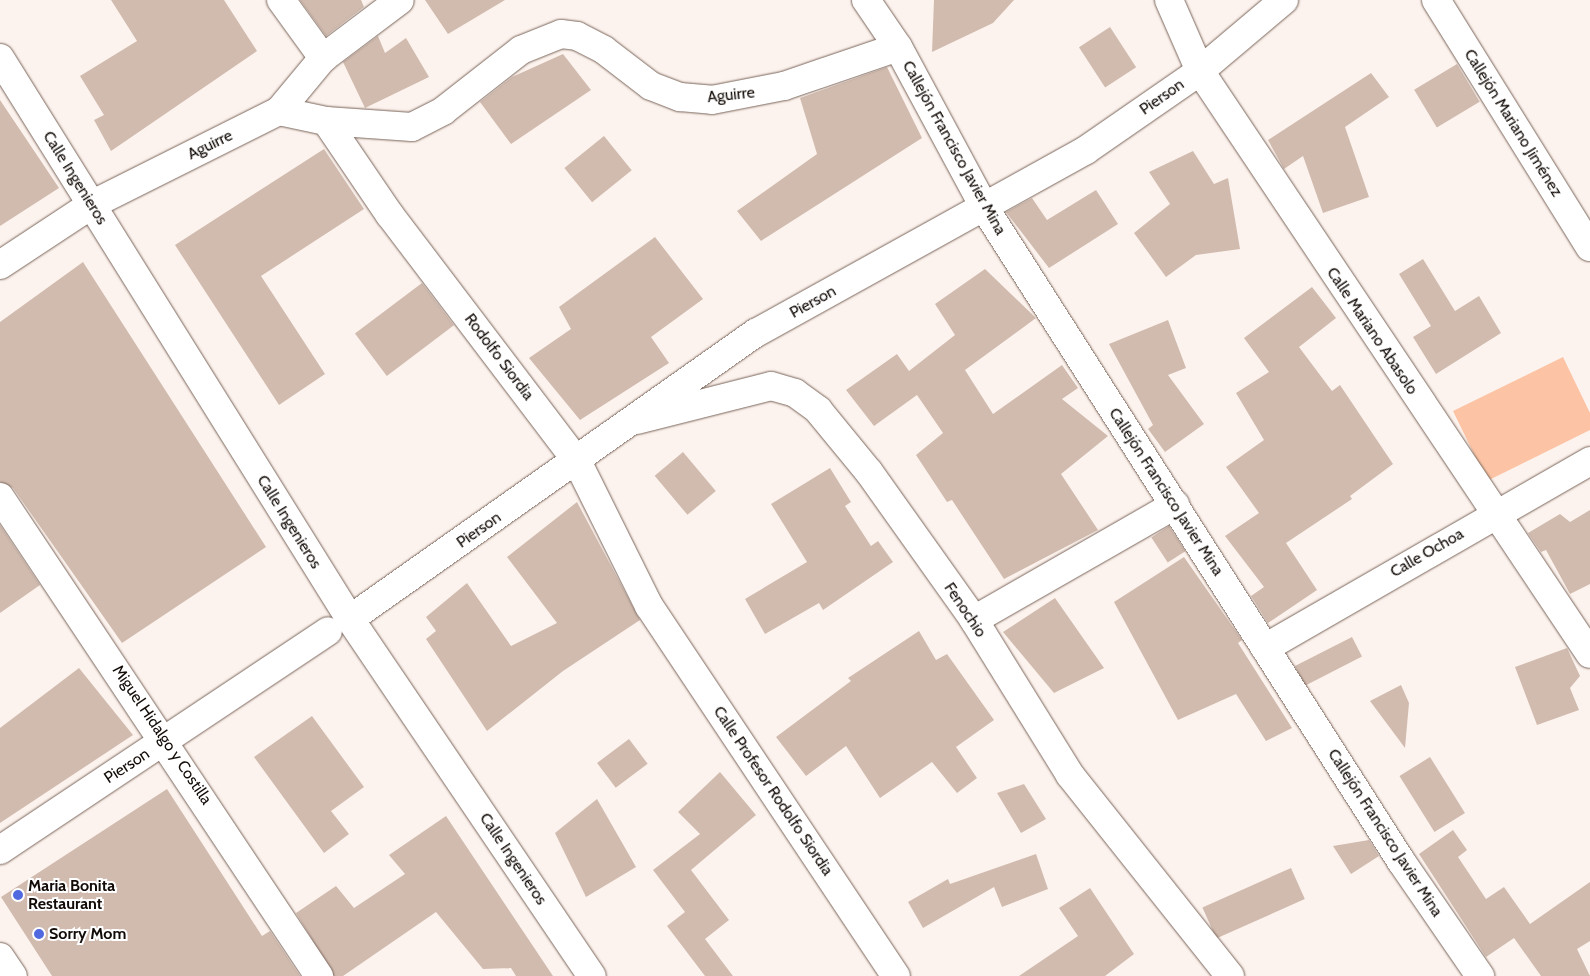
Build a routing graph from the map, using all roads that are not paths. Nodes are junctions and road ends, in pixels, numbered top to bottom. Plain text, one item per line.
1 (281, 0) edge
2 (400, 0) edge
3 (866, 0) edge
4 (1169, 0) edge
5 (1284, 0) edge
6 (1436, 0) edge
7 (898, 47) junction
8 (0, 58) edge
9 (323, 58) junction
10 (1200, 71) junction
11 (279, 111) junction
12 (326, 121) junction
13 (91, 205) junction
14 (984, 207) junction
15 (1590, 247) edge
16 (0, 265) edge
17 (625, 422) junction
18 (577, 461) junction
19 (1590, 461) edge
20 (0, 497) edge
21 (1175, 506) junction
22 (1493, 514) junction
23 (648, 606) joint
24 (974, 620) junction
25 (339, 625) junction
26 (1265, 648) junction
27 (1590, 654) edge
28 (166, 741) junction
29 (0, 850) edge
30 (0, 957) edge
31 (13, 976) edge
32 (319, 976) edge
33 (592, 976) edge
34 (896, 976) edge
35 (1230, 976) edge
36 (1480, 976) edge

1 - 9 street
2 - 9 street, Aguirre
3 - 7 street, Callejón Francisco Javier Mina
4 - 10 street, Calle Mariano Abasolo
5 - 10 street, Pierson
6 - 15 street, Callejón Mariano Jiménez
7 - 12 street, Aguirre
7 - 14 street, Callejón Francisco Javier Mina
8 - 13 street, Calle Ingenieros
9 - 11 street, Aguirre
10 - 14 street, Pierson
10 - 22 street, Calle Mariano Abasolo
11 - 12 street
11 - 13 street, Aguirre
12 - 18 street, Rodolfo Siordia
13 - 16 street, Aguirre
13 - 25 street, Calle Ingenieros
14 - 17 street, Pierson
14 - 21 street, Callejón Francisco Javier Mina
17 - 18 street, Pierson
17 - 24 street, Fenochio
18 - 23 street, Rodolfo Siordia
18 - 25 street, Pierson
19 - 22 street, Calle Ochoa
20 - 28 street, Miguel Hidalgo y Costilla
21 - 24 street
21 - 26 street, Callejón Francisco Javier Mina
22 - 26 street, Calle Ochoa
22 - 27 street, Calle Mariano Abasolo
23 - 34 street, Calle Profesor Rodolfo Siordia
24 - 35 street, Fenochio
25 - 28 street, Pierson
25 - 33 street, Calle Ingenieros
26 - 36 street, Callejón Francisco Javier Mina
28 - 29 street, Pierson
28 - 32 street, Miguel Hidalgo y Costilla
30 - 31 street

